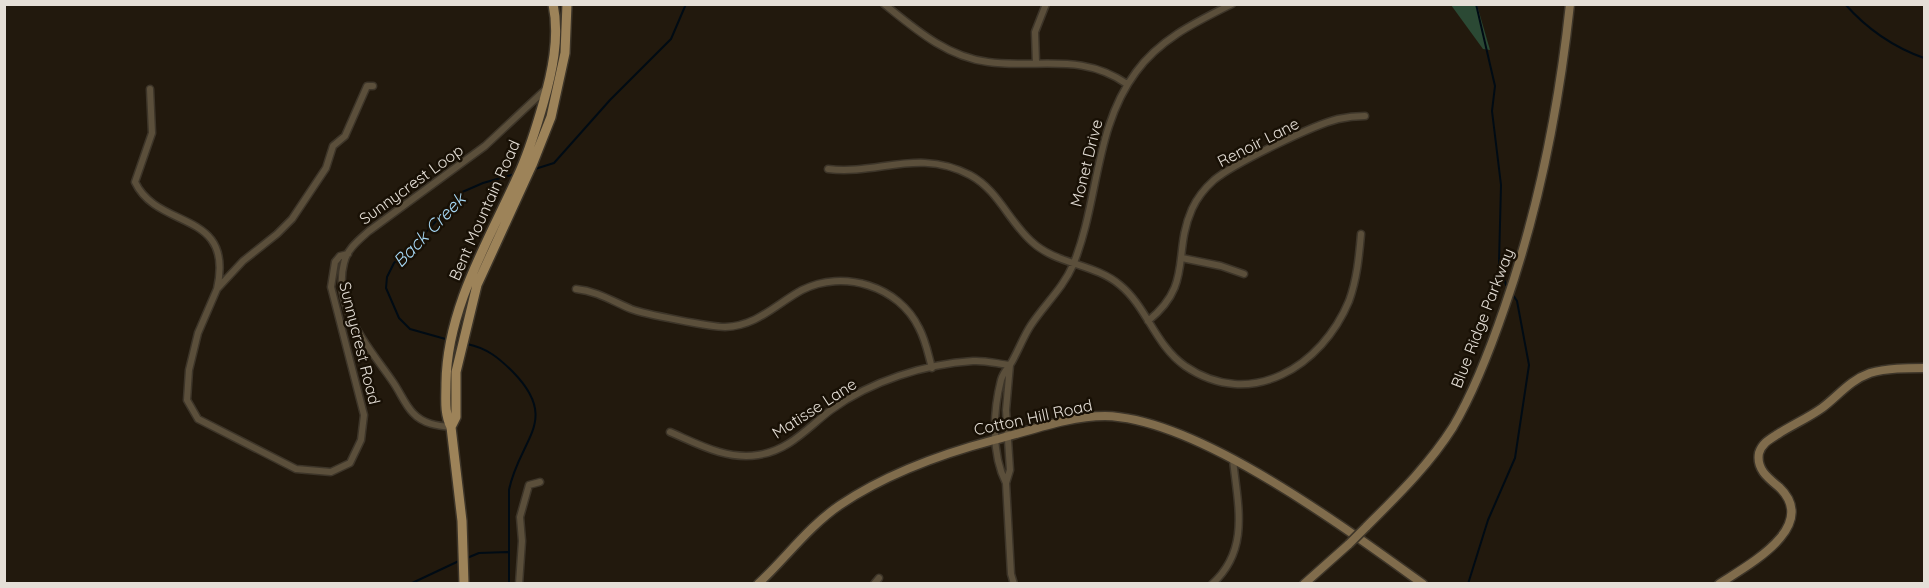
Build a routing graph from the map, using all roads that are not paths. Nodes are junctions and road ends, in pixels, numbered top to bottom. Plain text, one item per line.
1 (553, 4) edge
2 (567, 4) edge
3 (884, 4) edge
4 (1046, 4) edge
5 (1232, 4) edge
6 (1570, 4) edge
7 (1036, 63) junction
8 (1127, 84) junction
9 (373, 86) dead end
10 (548, 86) junction
11 (150, 89) dead end
12 (1365, 116) dead end
13 (828, 169) dead end
14 (1360, 234) dead end
15 (348, 254) junction
16 (1182, 258) junction
17 (1073, 264) junction
18 (1244, 274) dead end
19 (217, 289) junction
20 (576, 289) dead end
21 (1148, 321) junction
22 (1010, 365) junction
23 (932, 368) junction
24 (1924, 368) edge
25 (451, 411) junction
26 (451, 427) junction
27 (670, 432) dead end
28 (1009, 436) junction
29 (996, 440) junction
30 (1233, 460) junction
31 (540, 482) dead end
32 (1006, 483) junction
33 (879, 578) dead end
34 (1418, 582) edge
35 (464, 584) edge
36 (519, 584) edge
37 (758, 584) edge
38 (873, 584) edge
39 (1014, 584) edge
40 (1212, 584) edge
41 (1304, 584) edge
42 (1719, 584) edge

1 - 10 main road, Bent Mountain Road
2 - 25 main road, Bent Mountain Road
3 - 7 street
4 - 7 street
5 - 8 street, Monet Drive
6 - 41 street, Blue Ridge Parkway, bridge
7 - 8 street
8 - 17 street, Monet Drive
9 - 19 street, Sunnycrest Road
10 - 15 street, Sunnycrest Loop
10 - 25 main road, Bent Mountain Road
11 - 19 street, Sunnycrest Road
12 - 16 street, Renoir Lane
13 - 17 street
14 - 21 street
15 - 19 street, Sunnycrest Road
15 - 26 street
16 - 18 street
16 - 21 street, Renoir Lane
17 - 21 street
17 - 22 street, Monet Drive
20 - 23 street
22 - 23 street, Matisse Lane
22 - 28 street, Monet Drive
22 - 29 street, Monet Drive
23 - 27 street, Matisse Lane
24 - 42 street
25 - 26 main road, Bent Mountain Road
26 - 35 main road, Bent Mountain Road
28 - 29 street, Cotton Hill Road
28 - 30 street, Cotton Hill Road
28 - 32 street, Monet Drive
29 - 32 street, Monet Drive
29 - 37 street, Cotton Hill Road
30 - 34 street, Cotton Hill Road
30 - 40 street
31 - 36 street
32 - 39 street, Monet Drive
33 - 38 street

